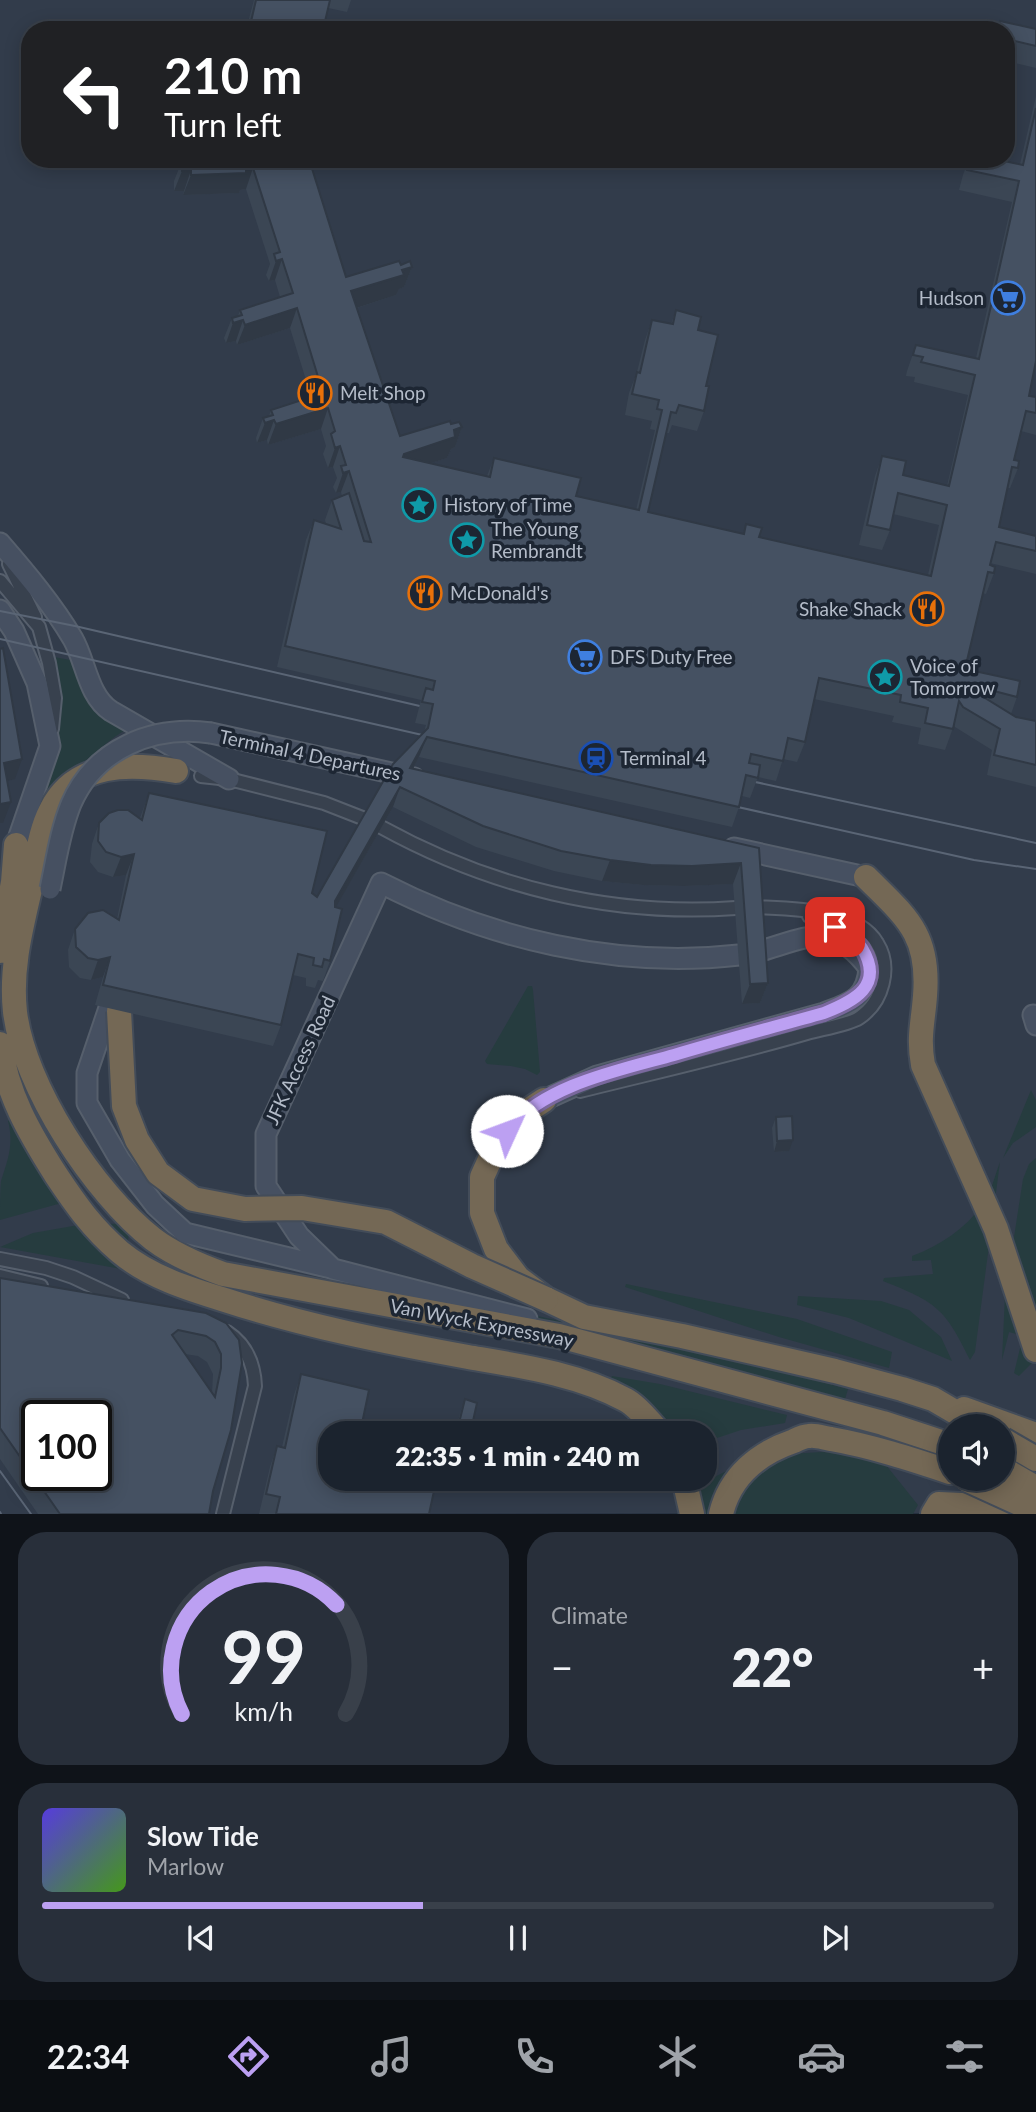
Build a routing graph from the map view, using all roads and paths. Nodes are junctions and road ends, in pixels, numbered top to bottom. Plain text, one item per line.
1 (0, 545) edge
2 (0, 581) edge
3 (4, 601) edge
4 (39, 627) junction
5 (50, 746) junction
6 (177, 771) joint
7 (201, 776) joint
8 (229, 779) junction
9 (438, 783) edge
10 (365, 819) edge
11 (381, 827) edge
12 (714, 843) edge
13 (16, 845) joint
14 (866, 877) joint
15 (50, 889) joint
16 (754, 907) edge
17 (737, 908) dead end
18 (799, 911) junction
19 (0, 951) edge
20 (869, 968) junction
21 (114, 1009) joint
22 (0, 1046) edge
23 (544, 1100) junction
24 (63, 1130) junction
25 (0, 1259) edge
26 (333, 1269) junction
27 (0, 1276) edge
28 (12, 1293) edge
29 (81, 1294) edge
30 (546, 1299) junction
31 (128, 1302) junction
32 (101, 1303) edge
33 (213, 1325) edge
34 (1036, 1350) edge
35 (933, 1399) junction
36 (818, 1406) junction
37 (959, 1414) edge
38 (648, 1421) edge
39 (1036, 1437) edge
40 (938, 1442) edge
41 (1015, 1447) edge
42 (1036, 1459) edge
43 (938, 1468) edge
44 (1015, 1476) edge
45 (1036, 1488) edge
46 (687, 1491) edge
47 (993, 1491) edge
48 (936, 1509) edge
49 (1003, 1510) edge
50 (1036, 1511) edge
51 (223, 1514) edge
52 (692, 1514) edge
53 (721, 1514) edge

1 - 4 street
1 - 8 street
2 - 3 street
3 - 4 street
3 - 5 street
4 - 5 street
5 - 13 street
6 - 7 street
6 - 24 highway
7 - 8 street
8 - 10 street
9 - 15 street, Terminal 4 Departures, bridge
11 - 17 street
12 - 14 street
13 - 19 highway
14 - 34 highway
15 - 24 highway
16 - 18 street
18 - 20 street
18 - 23 street
20 - 23 street
20 - 26 street, JFK Access Road
21 - 26 street
21 - 30 highway, bridge
22 - 38 highway
23 - 30 highway
24 - 36 highway, Van Wyck Expressway
25 - 31 street
26 - 36 street, JFK Access Road
27 - 28 street
29 - 31 street
30 - 35 highway, Van Wyck Expressway
31 - 32 street
33 - 51 street
35 - 37 highway, Van Wyck Expressway
35 - 39 highway
36 - 40 highway, Van Wyck Expressway
39 - 49 highway
41 - 42 highway, bridge
43 - 53 highway
44 - 45 highway, bridge
46 - 52 highway
47 - 50 highway, bridge
48 - 49 highway

